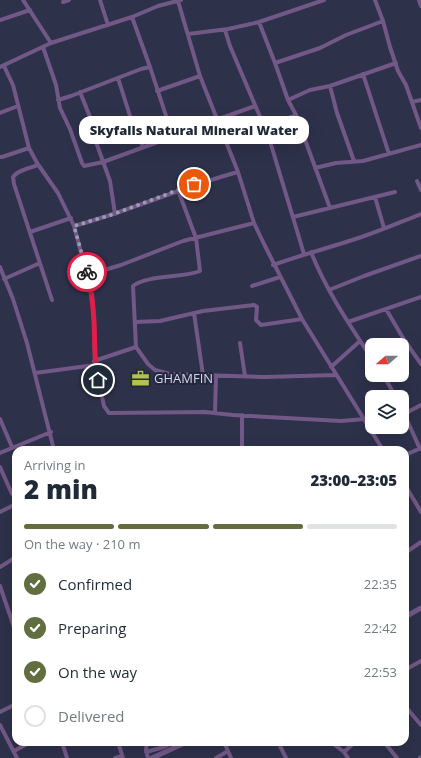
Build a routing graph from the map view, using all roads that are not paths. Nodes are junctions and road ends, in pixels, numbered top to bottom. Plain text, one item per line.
1 (23, 0) edge
2 (69, 0) edge
3 (100, 0) edge
4 (179, 0) edge
5 (324, 0) edge
6 (375, 0) edge
7 (419, 0) edge
8 (63, 2) dead end
9 (421, 6) edge
10 (30, 10) junction
11 (132, 17) junction
12 (0, 20) edge
13 (383, 21) junction
14 (259, 22) junction
15 (108, 25) junction
16 (224, 30) junction
17 (188, 34) junction
18 (51, 43) junction
19 (43, 47) junction
20 (275, 63) junction
21 (396, 63) junction
22 (2, 67) edge
23 (150, 67) junction
24 (363, 74) junction
25 (200, 76) junction
26 (118, 78) junction
27 (330, 86) junction
28 (157, 91) junction
29 (80, 92) junction
30 (58, 100) junction
31 (288, 100) junction
32 (421, 100) edge
33 (412, 102) junction
34 (18, 106) junction
35 (255, 106) junction
36 (0, 113) edge
37 (296, 115) junction
38 (217, 122) junction
39 (264, 127) junction
40 (421, 128) edge
41 (173, 137) junction
42 (421, 145) edge
43 (143, 146) junction
44 (29, 148) junction
45 (389, 154) junction
46 (0, 157) edge
47 (354, 161) junction
48 (103, 162) junction
49 (38, 165) junction
50 (316, 168) junction
51 (238, 172) junction
52 (418, 181) dead end
53 (178, 190) junction
54 (421, 190) edge
55 (395, 192) dead end
56 (374, 198) junction
57 (330, 208) junction
58 (114, 214) junction
59 (421, 214) edge
60 (293, 217) junction
61 (71, 218) junction
62 (254, 223) junction
63 (74, 226) junction
64 (384, 228) junction
65 (30, 232) junction
66 (196, 238) junction
67 (311, 252) junction
68 (304, 254) junction
69 (421, 256) edge
70 (40, 263) junction
71 (273, 265) junction
72 (0, 267) edge
73 (88, 275) junction
74 (280, 277) junction
75 (4, 278) junction
76 (252, 286) dead end
77 (329, 290) junction
78 (420, 299) edge
79 (52, 300) dead end
80 (386, 308) junction
81 (194, 313) junction
82 (302, 319) junction
83 (135, 322) junction
84 (348, 322) junction
85 (360, 341) junction
86 (240, 343) dead end
87 (136, 347) junction
88 (365, 348) edge
89 (95, 363) junction
90 (421, 364) edge
91 (331, 367) junction
92 (35, 373) junction
93 (204, 375) junction
94 (336, 375) junction
95 (216, 376) junction
96 (245, 376) junction
97 (421, 405) edge
98 (409, 411) edge
99 (215, 413) junction
100 (242, 415) junction
101 (0, 419) edge
102 (365, 419) joint
103 (409, 425) edge
104 (51, 432) junction
105 (374, 434) edge
106 (15, 446) edge
107 (53, 446) edge
108 (242, 446) edge
109 (381, 446) edge
110 (12, 447) joint
111 (420, 448) edge
112 (0, 453) edge
113 (409, 453) edge
114 (0, 467) edge
115 (409, 492) edge
116 (12, 494) dead end
117 (12, 506) edge
118 (0, 512) edge
119 (421, 512) edge
120 (421, 542) edge
121 (409, 550) edge
122 (12, 560) edge
123 (0, 567) edge
124 (0, 586) edge
125 (421, 608) edge
126 (409, 615) edge
127 (12, 621) edge
128 (421, 661) edge
129 (409, 668) edge
130 (12, 706) edge
131 (409, 710) edge
132 (0, 712) edge
133 (421, 724) edge
134 (1, 728) edge
135 (23, 746) edge
136 (63, 746) edge
137 (119, 746) edge
138 (147, 746) edge
139 (166, 746) edge
140 (177, 746) edge
141 (226, 746) edge
142 (280, 746) edge
143 (337, 746) edge
144 (351, 746) edge
145 (387, 746) edge
146 (14, 751) junction
147 (146, 752) junction
148 (228, 752) junction
149 (344, 752) junction
150 (122, 757) edge
151 (17, 758) edge
152 (67, 758) edge
153 (115, 758) edge
154 (148, 758) edge
155 (152, 758) edge
156 (216, 758) edge
157 (231, 758) edge
158 (286, 758) edge
159 (348, 758) edge
160 (397, 758) edge

1 - 10 street
2 - 8 street
3 - 15 street
4 - 11 street
4 - 17 street
5 - 14 street
6 - 13 street
7 - 9 street
10 - 12 street
10 - 18 street
11 - 15 street
11 - 23 street
13 - 20 street
13 - 21 street
14 - 16 street
14 - 20 street
15 - 18 street
16 - 17 street
16 - 35 street
17 - 25 street
18 - 19 street
19 - 22 street
19 - 30 street
20 - 31 street
21 - 24 street
21 - 33 street
22 - 34 street
23 - 26 street
23 - 28 street
24 - 27 street
24 - 45 street
25 - 28 street
25 - 38 street
26 - 29 street
26 - 43 street
27 - 31 street
27 - 47 street
28 - 41 street
29 - 30 street
29 - 48 street
30 - 48 street
31 - 37 street
32 - 33 street
33 - 40 street
34 - 36 street
34 - 44 street
35 - 38 street
35 - 39 street
37 - 39 street
37 - 50 street
38 - 41 street
38 - 51 street
39 - 60 street
41 - 43 street
42 - 45 street
43 - 48 street
44 - 46 street
44 - 49 street
45 - 47 street
47 - 50 street
48 - 58 street
49 - 61 street
49 - 65 street
50 - 57 street
51 - 53 street
51 - 62 street
52 - 54 street
53 - 58 street
53 - 66 street
55 - 56 street
56 - 57 street
56 - 64 street
57 - 60 street
58 - 63 street
59 - 64 street
60 - 68 street
61 - 63 street
61 - 65 street
62 - 66 street
62 - 71 street
63 - 73 street
64 - 67 street
65 - 70 street
66 - 73 street
66 - 83 street
67 - 68 street
67 - 77 street
68 - 71 street
69 - 77 street
70 - 75 street
70 - 79 street
71 - 74 street
72 - 75 street
73 - 89 street
74 - 76 street
74 - 82 street
75 - 92 street
77 - 84 street
78 - 80 street
80 - 84 street
80 - 90 street
81 - 82 street
81 - 83 street
81 - 93 street
82 - 91 street
83 - 87 street
84 - 85 street
85 - 88 street
85 - 91 street
86 - 96 street
87 - 89 street
87 - 93 street
89 - 92 street
89 - 99 street
91 - 94 street
92 - 104 street
93 - 95 street
94 - 96 street
94 - 102 street
95 - 96 street
95 - 99 street
97 - 98 street
99 - 100 street
100 - 102 street
100 - 108 street
101 - 110 street
103 - 111 street
104 - 106 street
104 - 107 street
105 - 109 street
110 - 112 street
111 - 113 street
114 - 116 street
115 - 119 street
117 - 118 street
120 - 121 street
122 - 123 street
124 - 127 street
125 - 126 street
128 - 129 street
130 - 132 street
131 - 133 street
134 - 146 street
135 - 146 street
136 - 152 street
137 - 150 street
138 - 147 street
139 - 147 street
140 - 155 street
141 - 148 street
142 - 158 street
143 - 149 street
144 - 149 street
145 - 160 street
146 - 151 street
147 - 154 street
148 - 156 street
148 - 157 street
149 - 159 street
150 - 153 street

